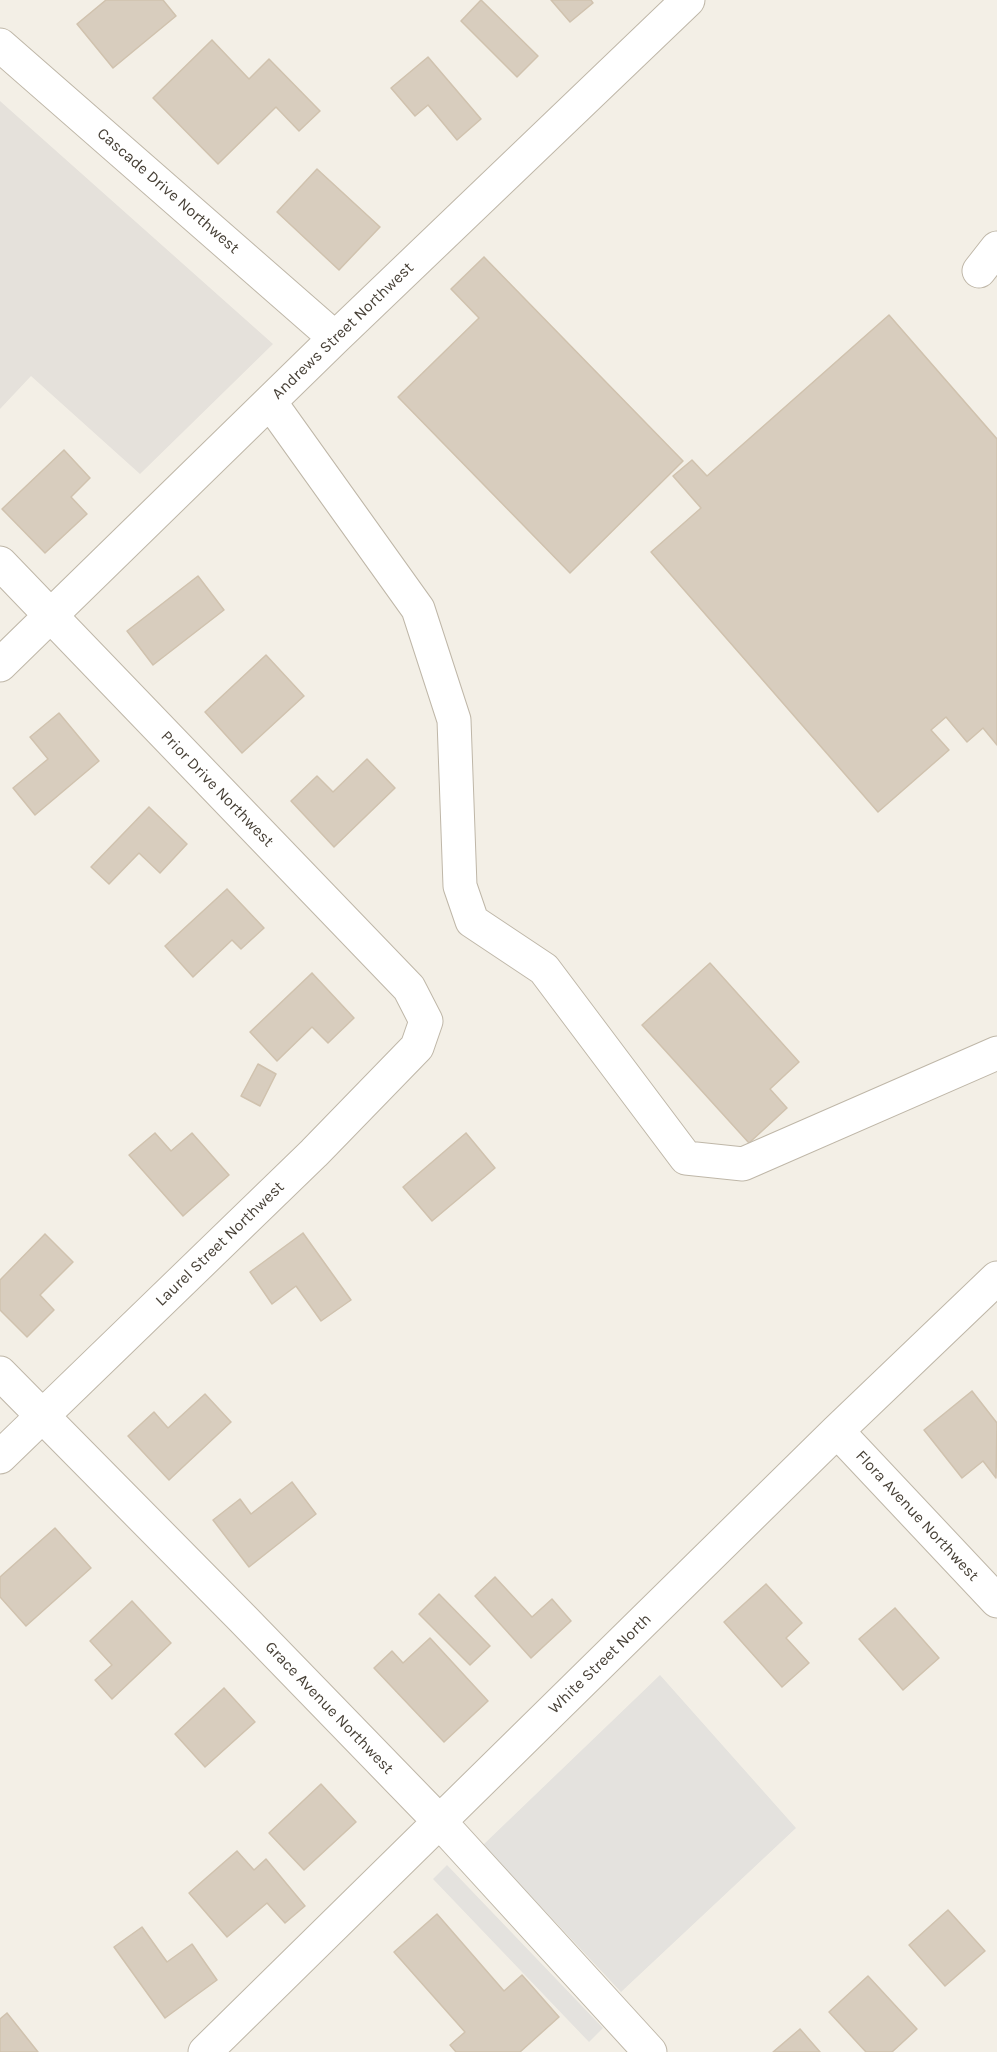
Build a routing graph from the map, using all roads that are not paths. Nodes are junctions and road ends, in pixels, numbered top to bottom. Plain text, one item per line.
1 (688, 0) edge
2 (0, 45) edge
3 (335, 338) junction
4 (270, 402) junction
5 (0, 563) edge
6 (51, 615) junction
7 (0, 664) edge
8 (426, 1021) joint
9 (997, 1053) edge
10 (997, 1278) edge
11 (0, 1373) edge
12 (42, 1416) junction
13 (837, 1431) junction
14 (0, 1457) edge
15 (997, 1600) edge
16 (438, 1821) junction
17 (205, 2052) edge
18 (650, 2052) edge

1 - 3 street, Andrews Street Northwest
2 - 3 street, Cascade Drive Northwest
3 - 4 street, Andrews Street Northwest
4 - 6 street, Andrews Street Northwest
4 - 9 street
5 - 6 street, Prior Drive Northwest
6 - 7 street, Andrews Street Northwest
6 - 8 street, Prior Drive Northwest
8 - 12 street, Laurel Street Northwest
10 - 13 street, White Street North
11 - 12 street, Grace Avenue Northwest
12 - 14 street, Laurel Street Northwest
12 - 16 street, Grace Avenue Northwest
13 - 15 street, Flora Avenue Northwest
13 - 16 street, White Street North
16 - 17 street, White Street North
16 - 18 street, Grace Avenue Northwest

